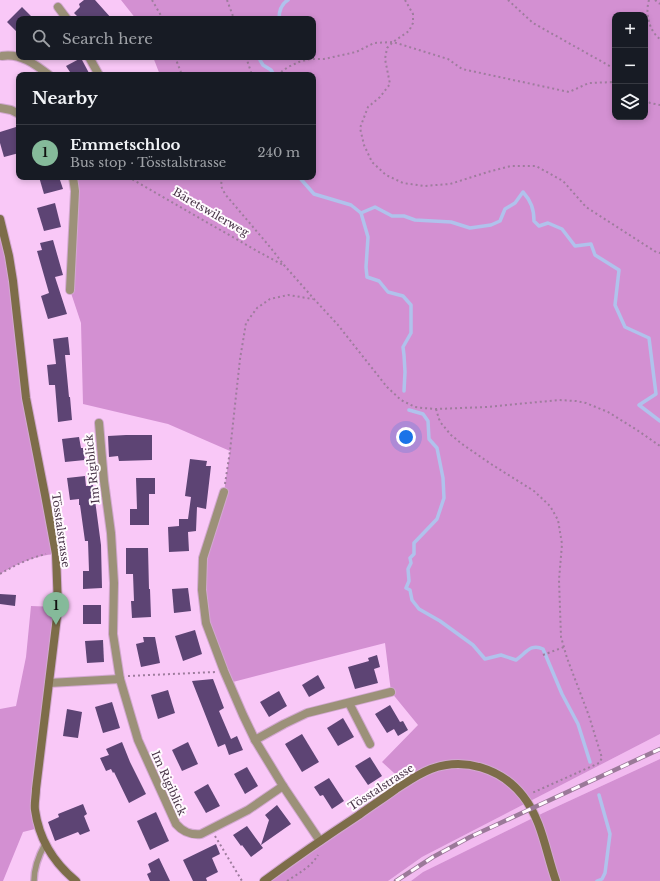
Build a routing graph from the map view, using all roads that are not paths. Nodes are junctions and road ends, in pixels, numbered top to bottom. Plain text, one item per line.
1 (58, 7) dead end
2 (64, 16) edge
3 (1, 56) edge
4 (16, 57) edge
5 (26, 60) edge
6 (91, 60) edge
7 (45, 72) edge
8 (97, 72) edge
9 (0, 108) edge
10 (16, 112) edge
11 (73, 180) edge
12 (0, 219) edge
13 (70, 290) dead end
14 (99, 423) dead end
15 (224, 492) road end
16 (120, 679) junction
17 (49, 683) junction
18 (391, 692) dead end
19 (349, 703) junction
20 (255, 740) junction
21 (370, 744) dead end
22 (282, 786) junction
23 (320, 841) junction
24 (45, 844) junction
25 (34, 881) edge
26 (76, 881) edge
27 (264, 881) edge
28 (556, 881) edge

1 - 2 street
3 - 4 street
5 - 7 street
6 - 8 street
9 - 10 street
11 - 13 street
12 - 17 main road, Tösstalstrasse
14 - 16 street, Im Rigiblick
15 - 20 street
16 - 17 street
16 - 22 street, Im Rigiblick
17 - 24 main road, Tösstalstrasse
18 - 19 street
19 - 20 street
19 - 21 street
20 - 22 street
22 - 23 street
23 - 27 main road, Tösstalstrasse
23 - 28 main road, Tösstalstrasse
24 - 25 lane
24 - 26 main road, Tösstalstrasse

